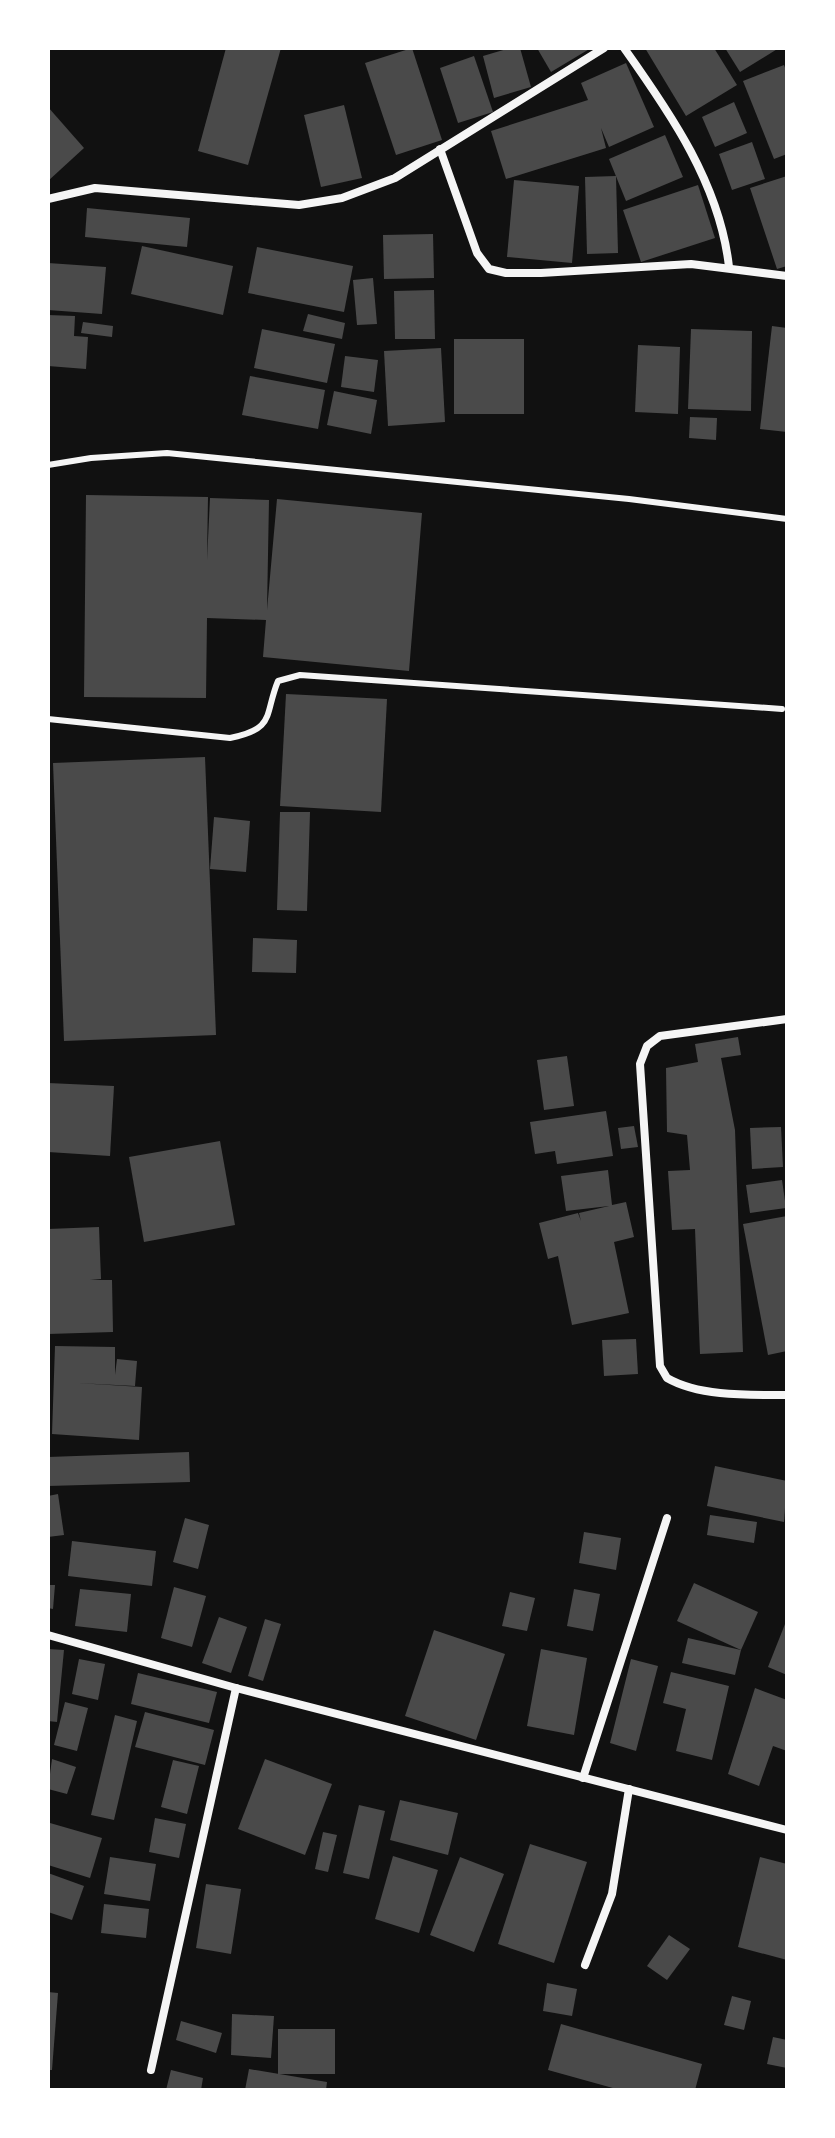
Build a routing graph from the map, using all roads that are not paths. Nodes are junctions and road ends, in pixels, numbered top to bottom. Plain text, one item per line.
1 (604, 48) edge
2 (624, 48) edge
3 (440, 149) junction
4 (48, 199) edge
5 (729, 267) junction
6 (787, 276) edge
7 (48, 465) edge
8 (787, 519) edge
9 (782, 709) dead end
10 (48, 719) edge
11 (787, 1019) edge
12 (787, 1395) edge
13 (667, 1518) dead end
14 (48, 1635) edge
15 (236, 1688) junction
16 (583, 1778) junction
17 (629, 1789) junction
18 (787, 1830) edge
19 (585, 1965) dead end
20 (151, 2070) dead end

1 - 3 street
2 - 5 street
3 - 4 street
3 - 5 street
5 - 6 street
7 - 8 lane
9 - 10 lane
11 - 12 street
13 - 16 street
14 - 15 street
15 - 16 street
15 - 20 street
16 - 17 street
17 - 18 street
17 - 19 street

